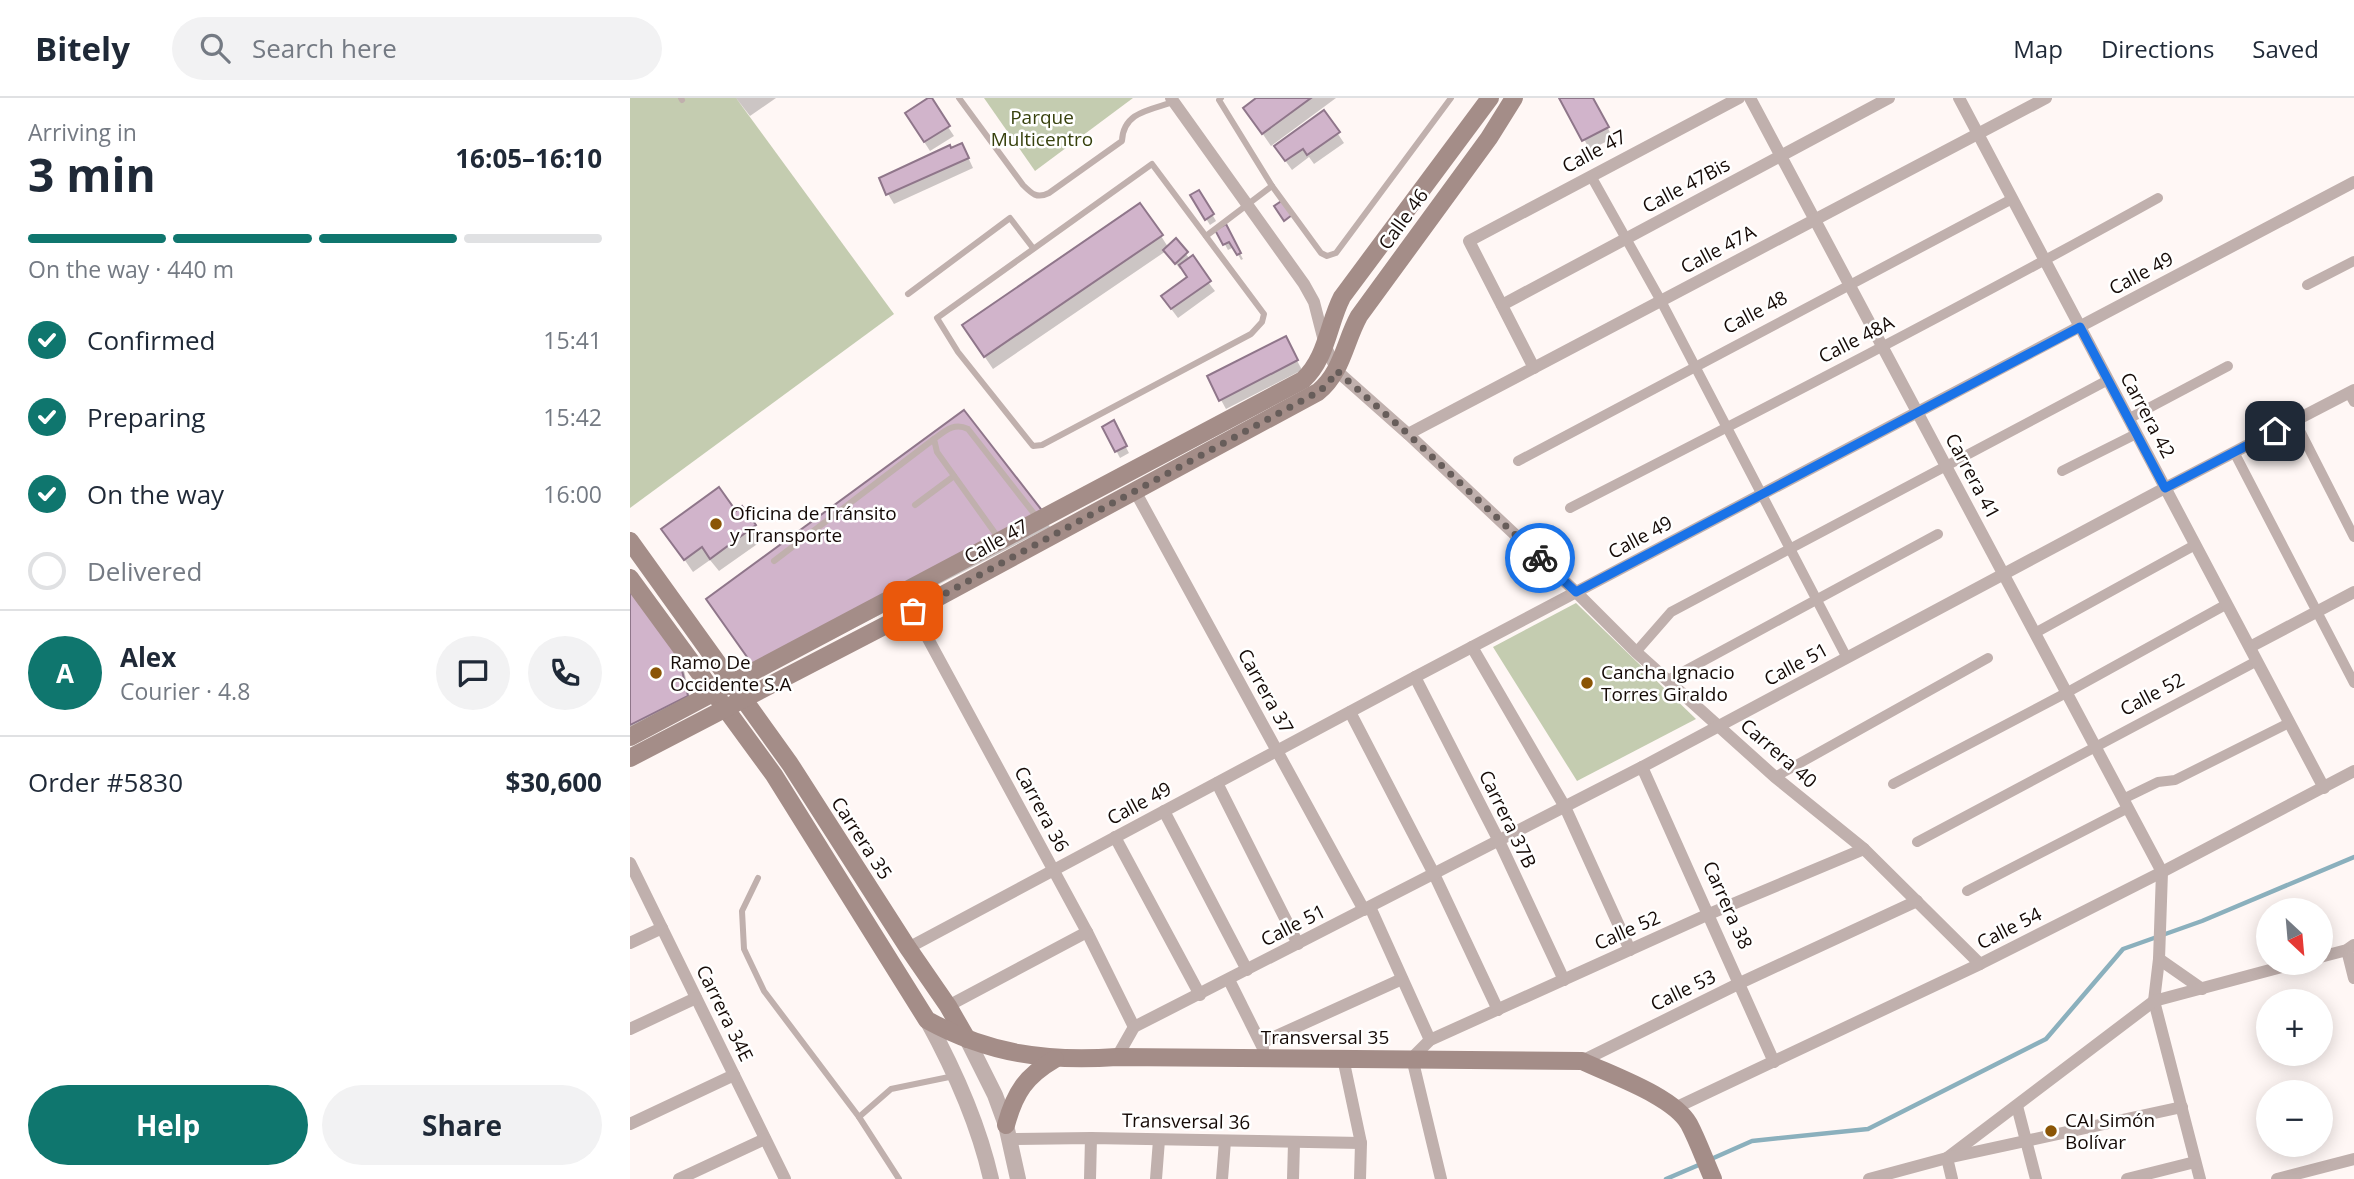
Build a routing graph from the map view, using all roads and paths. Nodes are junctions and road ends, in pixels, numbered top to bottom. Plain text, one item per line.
1 (959, 98) edge
2 (1221, 98) edge
3 (1451, 98) edge
4 (1490, 98) edge
5 (1514, 98) edge
6 (1739, 98) edge
7 (1750, 98) edge
8 (1889, 98) edge
9 (1959, 98) edge
10 (2046, 98) edge
11 (1174, 99) edge
12 (1978, 134) junction
13 (1781, 156) junction
14 (1591, 176) junction
15 (2354, 182) edge
16 (1272, 186) junction
17 (2158, 198) dead end
18 (2012, 199) junction
19 (1248, 205) junction
20 (1814, 221) junction
21 (1206, 236) junction
22 (1626, 239) junction
23 (1033, 248) junction
24 (2045, 261) junction
25 (2352, 265) edge
26 (1848, 284) junction
27 (2307, 285) dead end
28 (908, 294) dead end
29 (1661, 301) junction
30 (1502, 305) junction
31 (2080, 327) junction
32 (1325, 345) junction
33 (1882, 347) junction
34 (1695, 366) junction
35 (2228, 366) dead end
36 (1534, 368) junction
37 (1337, 371) junction
38 (2108, 380) junction
39 (2352, 395) edge
40 (1918, 413) junction
41 (2129, 419) junction
42 (2295, 421) junction
43 (1727, 427) junction
44 (1408, 434) junction
45 (2136, 434) junction
46 (934, 439) junction
47 (2234, 452) junction
48 (1518, 461) dead end
49 (1946, 466) junction
50 (2062, 471) dead end
51 (954, 476) junction
52 (2165, 488) junction
53 (1135, 491) junction
54 (1762, 494) junction
55 (915, 505) dead end
56 (1570, 509) dead end
57 (1039, 519) junction
58 (1938, 534) dead end
59 (1049, 536) junction
60 (2354, 537) edge
61 (1000, 540) junction
62 (630, 541) edge
63 (2196, 545) junction
64 (1791, 548) junction
65 (774, 561) dead end
66 (2004, 575) junction
67 (630, 578) edge
68 (1576, 592) junction
69 (2354, 592) edge
70 (1817, 600) junction
71 (2227, 604) junction
72 (913, 611) junction
73 (2317, 611) junction
74 (2035, 633) junction
75 (1472, 647) junction
76 (2249, 648) junction
77 (1636, 652) junction
78 (1847, 658) junction
79 (1988, 658) dead end
80 (2257, 661) junction
81 (1415, 677) junction
82 (1668, 680) junction
83 (733, 683) junction
84 (2354, 683) edge
85 (714, 693) junction
86 (2066, 693) junction
87 (744, 699) junction
88 (726, 708) junction
89 (1350, 712) junction
90 (2290, 723) junction
91 (1720, 726) junction
92 (630, 737) edge
93 (2095, 746) junction
94 (1277, 751) junction
95 (630, 758) edge
96 (1642, 767) junction
97 (2354, 771) edge
98 (1775, 777) junction
99 (1217, 783) junction
100 (1893, 784) dead end
101 (2324, 788) junction
102 (2125, 804) junction
103 (1565, 807) junction
104 (1164, 811) junction
105 (1115, 837) junction
106 (1499, 841) junction
107 (1917, 842) dead end
108 (1864, 849) junction
109 (630, 863) edge
110 (1053, 870) junction
111 (2162, 872) junction
112 (1434, 874) junction
113 (758, 878) dead end
114 (1967, 891) dead end
115 (1917, 901) junction
116 (1367, 909) junction
117 (1709, 914) junction
118 (662, 928) junction
119 (1087, 932) junction
120 (630, 943) edge
121 (1298, 944) junction
122 (908, 948) junction
123 (2350, 948) edge
124 (1630, 950) junction
125 (2333, 953) edge
126 (2159, 959) junction
127 (1980, 964) junction
128 (1247, 970) junction
129 (2256, 974) edge
130 (2354, 978) edge
131 (1402, 979) junction
132 (1229, 980) junction
133 (1564, 980) junction
134 (1740, 983) junction
135 (2202, 989) junction
136 (1200, 995) junction
137 (696, 998) junction
138 (2154, 1001) junction
139 (948, 1006) junction
140 (1498, 1010) junction
141 (927, 1020) junction
142 (1134, 1027) junction
143 (630, 1029) edge
144 (967, 1039) junction
145 (1430, 1040) junction
146 (1265, 1051) junction
147 (1117, 1057) junction
148 (1343, 1058) junction
149 (1412, 1058) junction
150 (1055, 1059) junction
151 (1582, 1061) junction
152 (1774, 1062) junction
153 (734, 1075) junction
154 (957, 1075) junction
155 (2017, 1106) junction
156 (2182, 1107) junction
157 (1675, 1108) junction
158 (859, 1117) junction
159 (630, 1124) edge
160 (1007, 1132) junction
161 (1091, 1138) junction
162 (765, 1139) junction
163 (1159, 1140) junction
164 (1225, 1141) junction
165 (2026, 1141) junction
166 (1294, 1143) junction
167 (1362, 1143) junction
168 (1947, 1158) junction
169 (2354, 1159) edge
170 (2195, 1162) junction
171 (679, 1179) edge
172 (785, 1179) edge
173 (899, 1179) edge
174 (991, 1179) edge
175 (1018, 1179) edge
176 (1090, 1179) edge
177 (1156, 1179) edge
178 (1223, 1179) edge
179 (1293, 1179) edge
180 (1360, 1179) edge
181 (1441, 1179) edge
182 (1713, 1179) edge
183 (1869, 1179) edge
184 (1952, 1179) edge
185 (2036, 1179) edge
186 (2127, 1179) edge
187 (2200, 1179) edge
188 (2277, 1179) edge

1 - 11 lane
2 - 16 lane
3 - 16 lane
4 - 32 main road, Calle 46
5 - 37 main road, Calle 46
6 - 14 street, Calle 47
7 - 13 street, Carrera 41
8 - 13 street, Calle 47Bis
9 - 12 street, Carrera 42
10 - 12 street, Calle 47A
11 - 19 street
12 - 18 street, Carrera 42
12 - 20 street, Calle 47A
13 - 20 street, Carrera 41
13 - 22 street, Calle 47Bis
14 - 22 street
14 - 30 street, Calle 47
15 - 31 street, Calle 49
16 - 19 lane
17 - 24 street, Calle 48A
18 - 24 street, Carrera 42
18 - 26 street, Calle 48
19 - 21 lane
19 - 32 street
20 - 26 street, Carrera 41
20 - 29 street, Calle 47A
21 - 23 lane
21 - 23 lane
22 - 29 street
22 - 30 street, Calle 47Bis
23 - 28 lane
24 - 31 street, Carrera 42
24 - 33 street, Calle 48A
25 - 27 street
26 - 33 street, Carrera 41
26 - 34 street, Calle 48
29 - 34 street
29 - 36 street, Calle 47A
30 - 36 street
31 - 38 street, Carrera 42
31 - 40 street, Calle 49
32 - 37 street
32 - 57 main road, Calle 47
33 - 40 street, Carrera 41
33 - 43 street, Calle 48A
34 - 43 street
34 - 48 street, Calle 48
35 - 41 street
36 - 44 street, Calle 47A
37 - 44 street, Carrera 40
37 - 53 main road, Calle 47
38 - 41 street, Carrera 42
38 - 49 street
39 - 42 street, Calle 51
40 - 49 street, Carrera 41
40 - 54 street, Calle 49
41 - 45 street, Carrera 42
42 - 47 street, Calle 51
42 - 60 street
43 - 54 street
43 - 56 street, Calle 48A
44 - 68 street, Carrera 40
45 - 50 street
45 - 52 street, Carrera 42
46 - 51 lane
46 - 57 lane
46 - 65 lane
47 - 52 street, Calle 51
47 - 73 street
49 - 64 street
49 - 66 street, Carrera 41
51 - 55 lane
51 - 61 lane
52 - 63 street, Carrera 42
52 - 66 street, Calle 51
53 - 59 main road, Calle 47
53 - 94 street, Carrera 37
54 - 64 street
54 - 68 street, Calle 49
57 - 59 lane
57 - 61 main road, Calle 47
58 - 70 street
59 - 72 main road, Calle 47
61 - 83 main road, Calle 47
62 - 83 main road, Carrera 35
63 - 71 street, Carrera 42
63 - 74 street
64 - 70 street
64 - 77 street
66 - 74 street, Carrera 41
66 - 78 street, Calle 51
67 - 85 main road
68 - 75 street, Calle 49
68 - 77 street, Carrera 40
69 - 73 street
70 - 78 street
70 - 82 street
71 - 76 street, Carrera 42
71 - 86 street
72 - 87 main road, Calle 47
72 - 110 street, Carrera 36
73 - 76 street
73 - 84 street
74 - 86 street, Carrera 41
75 - 81 street, Calle 49
75 - 103 street
76 - 80 street, Carrera 42
77 - 82 street, Carrera 40
78 - 91 street, Calle 51
79 - 98 street
80 - 90 street, Carrera 42
80 - 93 street, Calle 52
81 - 89 street, Calle 49
81 - 106 street, Carrera 37B
82 - 91 street, Carrera 40
83 - 85 main road, Calle 47
83 - 87 main road, Carrera 35
85 - 88 main road
85 - 92 main road, Calle 47
86 - 93 street, Carrera 41
86 - 100 street
87 - 88 main road, Calle 47
87 - 122 main road, Carrera 35
88 - 95 main road, Calle 47
88 - 141 main road
89 - 94 street, Calle 49
89 - 112 street
90 - 101 street, Carrera 42
90 - 102 street
91 - 96 street, Calle 51
91 - 98 street, Carrera 40
93 - 102 street, Carrera 41
93 - 107 street, Calle 52
94 - 99 street, Calle 49
94 - 116 street, Carrera 37
96 - 103 street, Calle 51
96 - 117 street, Carrera 38
97 - 101 street, Calle 54
98 - 108 street, Carrera 40
99 - 104 street, Calle 49
99 - 121 street
101 - 111 street, Calle 54
102 - 111 street, Carrera 41
102 - 114 street
103 - 106 street, Calle 51
103 - 124 street
104 - 105 street, Calle 49
104 - 128 street
105 - 110 street, Calle 49
105 - 136 street
106 - 112 street, Calle 51
106 - 133 street, Carrera 37B
108 - 115 street, Carrera 40
108 - 117 street, Calle 52
109 - 118 street, Carrera 34E
110 - 119 street, Carrera 36
110 - 122 street, Calle 49
111 - 126 street
111 - 127 street, Calle 54
112 - 116 street, Calle 51
112 - 140 street
113 - 158 lane
115 - 127 street, Carrera 40
115 - 134 street, Calle 53
116 - 121 street, Calle 51
116 - 131 street, Carrera 37
117 - 124 street, Calle 52
117 - 134 street, Carrera 38
118 - 120 street
118 - 137 street, Carrera 34E
119 - 139 street
119 - 142 street, Carrera 36
121 - 128 street, Calle 51
122 - 139 main road, Carrera 35
123 - 125 street
123 - 130 street
124 - 133 street, Calle 52
126 - 135 street
126 - 138 street
127 - 152 street, Calle 54
128 - 132 street, Calle 51
129 - 135 street
131 - 145 street, Carrera 37
131 - 146 street
132 - 136 street, Calle 51
132 - 146 street
133 - 140 street, Calle 52
134 - 151 street, Calle 53
134 - 152 street, Carrera 38
135 - 138 street
136 - 142 street, Calle 51
137 - 143 street
137 - 153 street, Carrera 34E
138 - 155 street
138 - 156 street
139 - 144 main road, Carrera 35
140 - 145 street, Calle 52
141 - 144 main road, Transversal 35
141 - 154 street
142 - 147 street
144 - 150 main road, Transversal 35
144 - 160 street, Carrera 35
145 - 149 street, Calle 52
146 - 147 main road, Transversal 35
146 - 148 main road, Transversal 35
147 - 150 main road, Transversal 35
148 - 149 main road, Transversal 35
148 - 167 street
149 - 151 main road, Transversal 35
149 - 181 street
150 - 160 main road
151 - 157 main road, Transversal 35
152 - 157 street, Calle 54
153 - 159 street
153 - 162 street, Carrera 34E
154 - 158 lane
154 - 174 street
155 - 165 street
155 - 168 street
156 - 165 street
156 - 170 street
157 - 182 main road
158 - 173 lane
160 - 161 street, Transversal 36
160 - 175 street, Carrera 35
161 - 163 street, Transversal 36
161 - 176 street
162 - 171 street
162 - 172 street, Carrera 34E
163 - 164 street, Transversal 36
163 - 177 street
164 - 166 street, Transversal 36
164 - 178 street
165 - 168 street
165 - 185 street
166 - 167 street, Transversal 36
166 - 179 street
167 - 180 street
168 - 183 street
168 - 184 street
169 - 188 street
170 - 186 street
170 - 187 street

